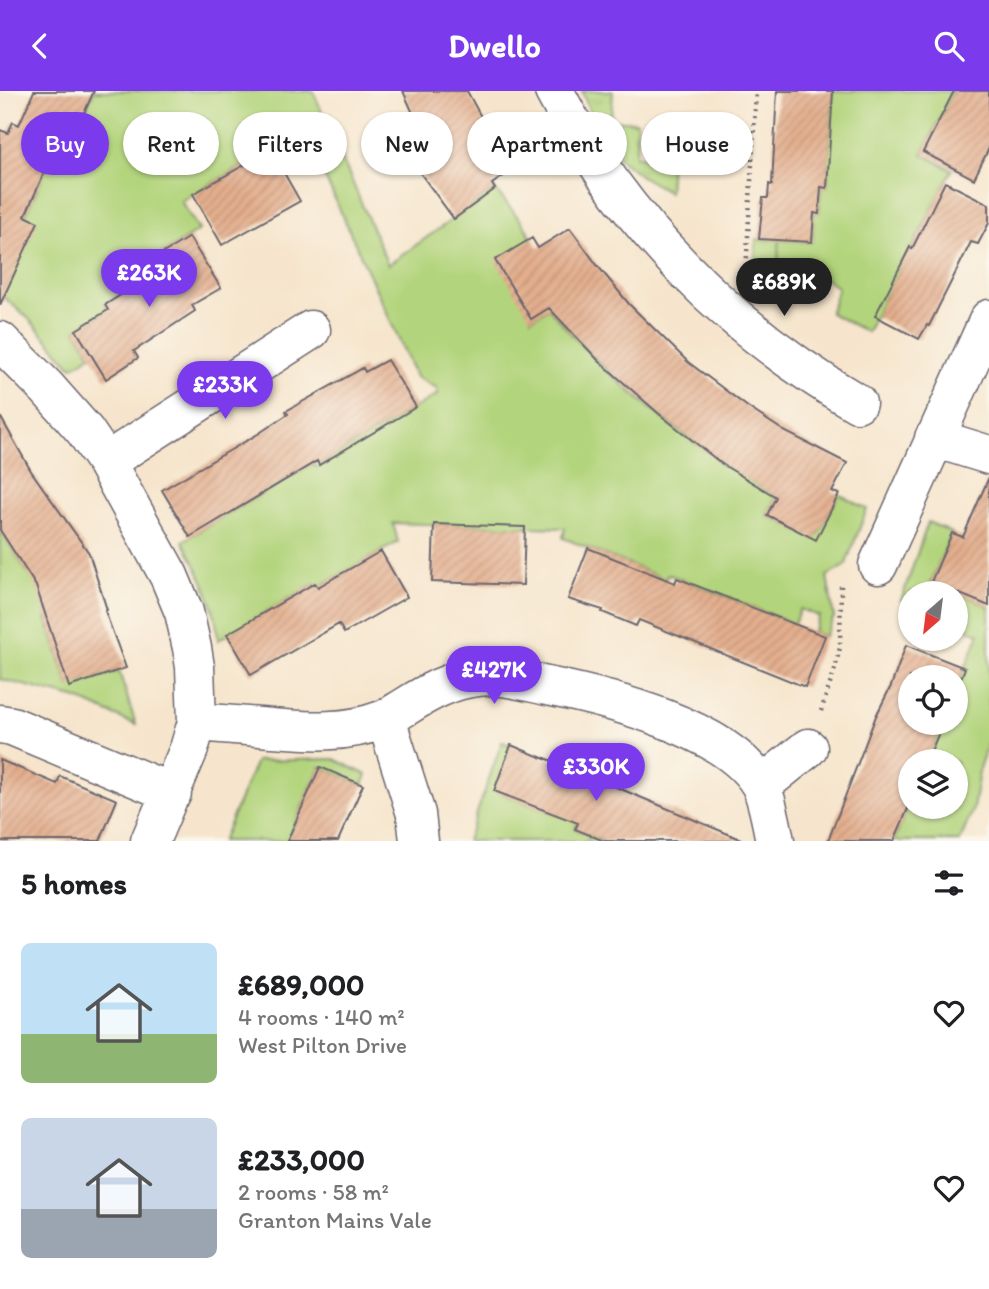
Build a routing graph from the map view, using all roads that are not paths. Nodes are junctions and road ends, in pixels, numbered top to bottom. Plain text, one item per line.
1 (554, 91) edge
2 (989, 319) edge
3 (311, 330) dead end
4 (1, 344) edge
5 (857, 403) dead end
6 (934, 438) junction
7 (989, 455) edge
8 (106, 462) junction
9 (878, 565) road end
10 (386, 719) junction
11 (197, 722) junction
12 (0, 724) edge
13 (808, 748) road end
14 (761, 786) junction
15 (172, 793) junction
16 (150, 841) edge
17 (419, 841) edge
18 (775, 841) edge

1 - 5 street
2 - 6 street
3 - 8 street
4 - 8 street
6 - 7 street
6 - 9 street
8 - 11 street
10 - 11 street
10 - 14 street
10 - 17 street
11 - 15 street
12 - 15 street
13 - 14 street
14 - 18 street
15 - 16 street

